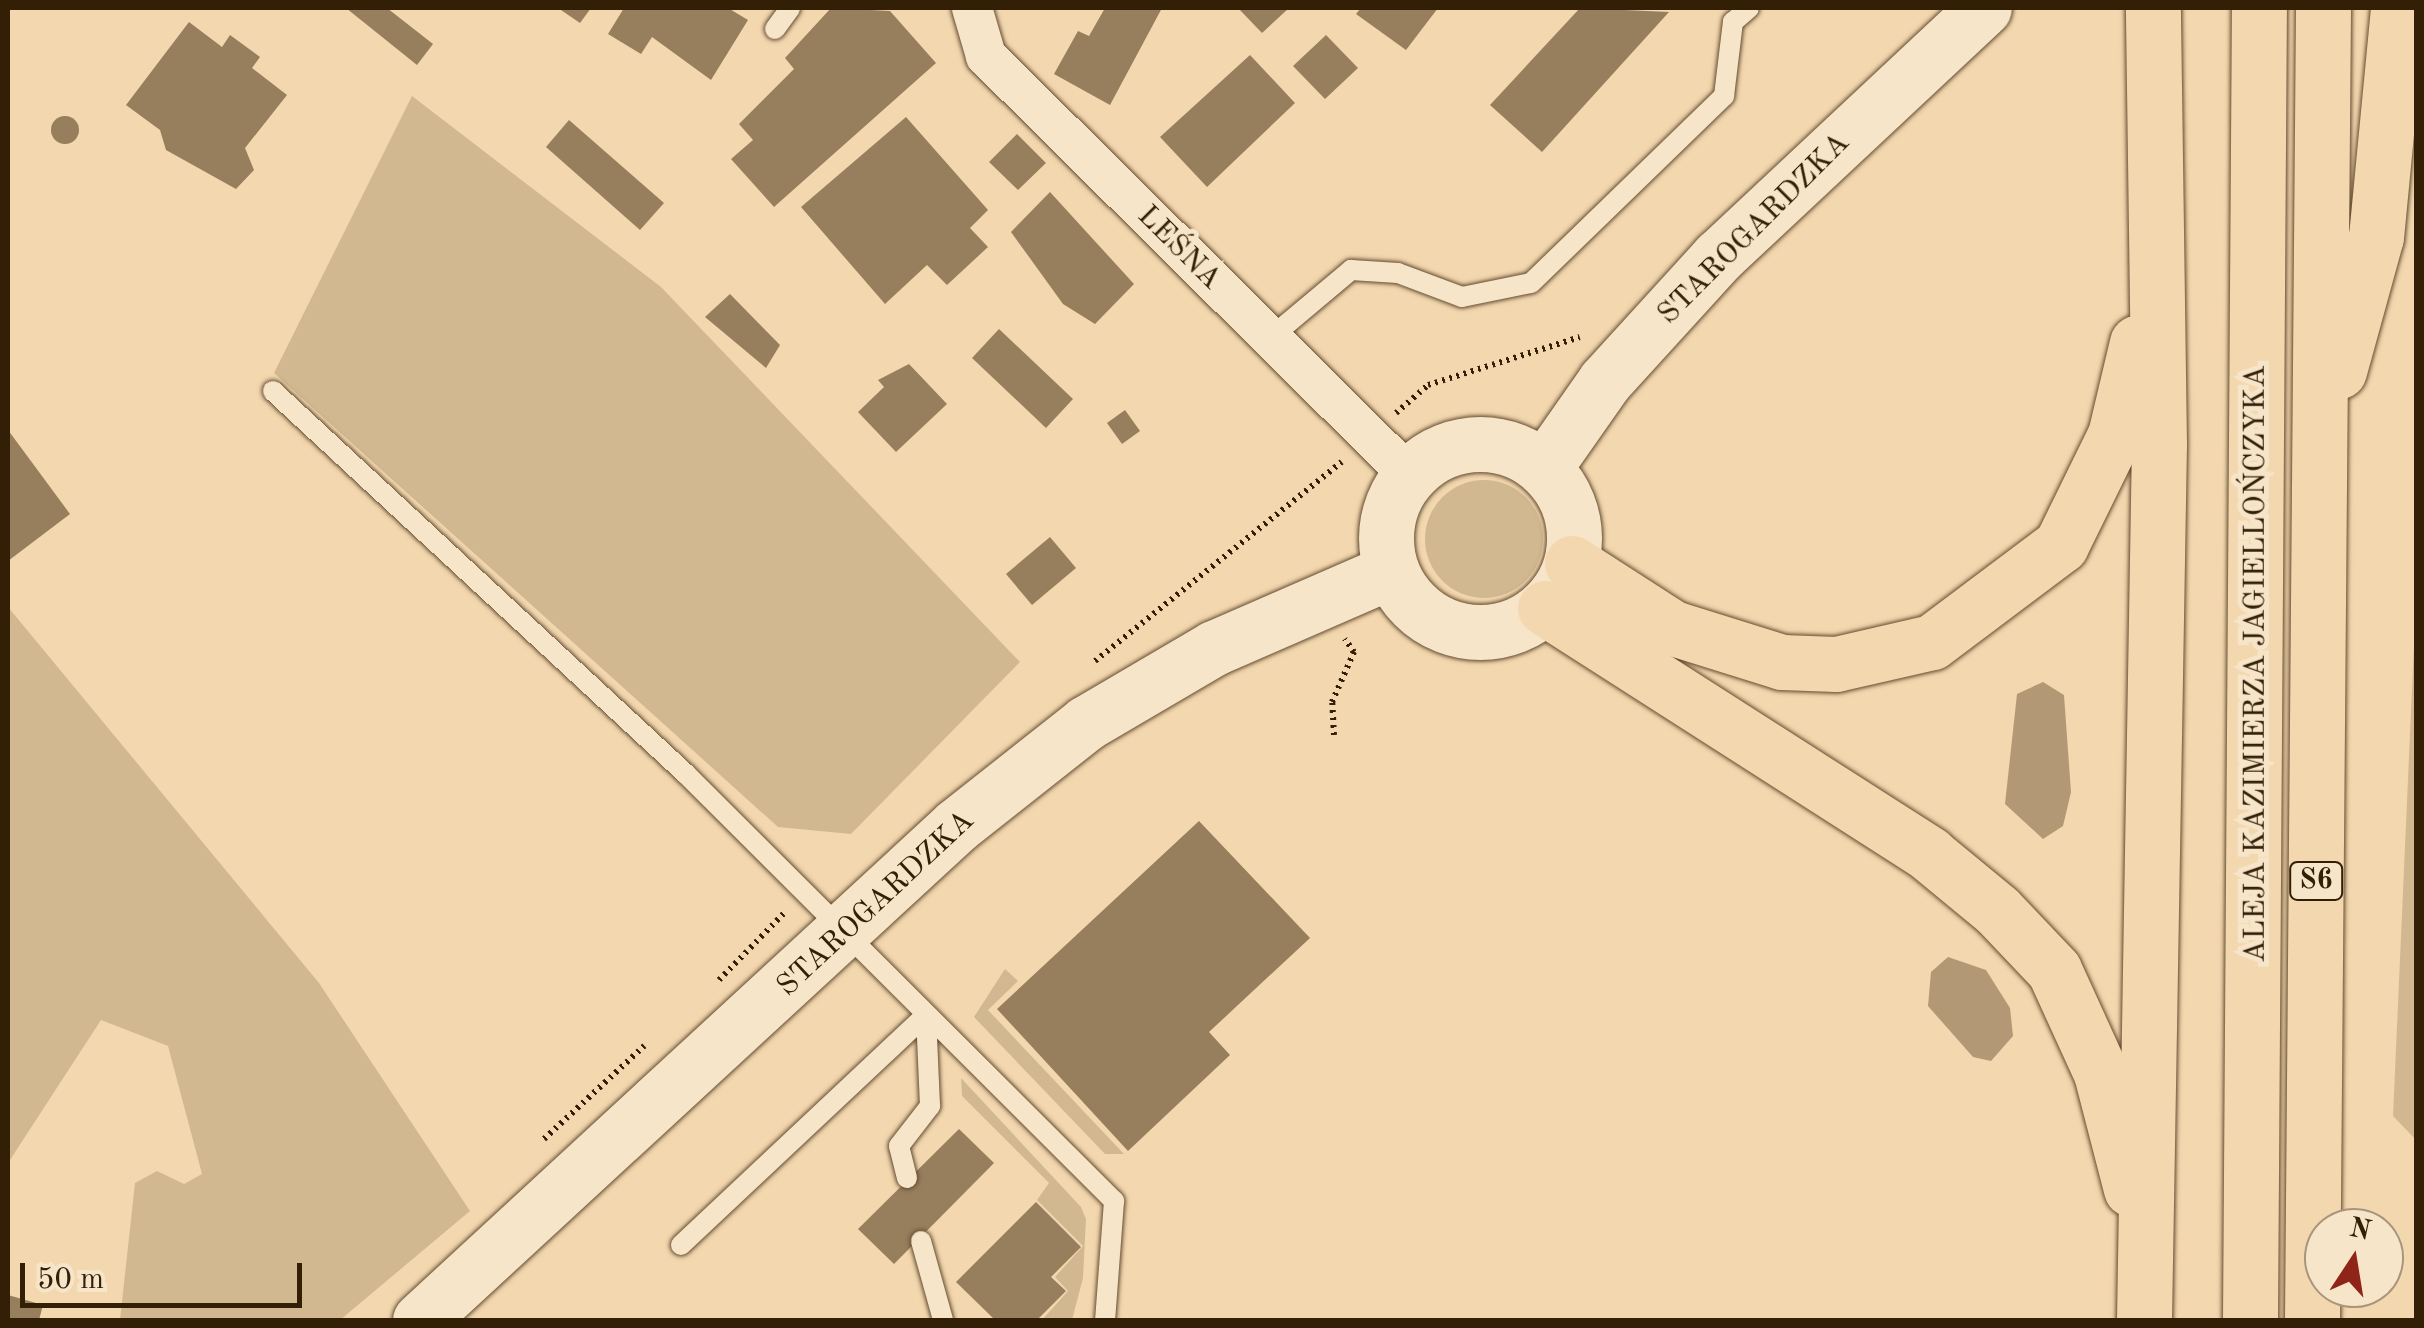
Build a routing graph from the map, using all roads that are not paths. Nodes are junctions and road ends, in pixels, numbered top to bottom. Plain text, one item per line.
1 (790, 8) edge
2 (972, 8) edge
3 (1749, 8) edge
4 (1984, 8) edge
5 (2153, 8) edge
6 (2259, 8) edge
7 (2323, 8) edge
8 (2398, 8) edge
9 (775, 29) dead end
10 (2153, 272) junction
11 (1270, 338) junction
12 (273, 390) dead end
13 (2319, 441) junction
14 (1544, 468) junction
15 (1409, 475) junction
16 (1391, 571) junction
17 (1559, 586) junction
18 (845, 935) junction
19 (926, 1015) junction
20 (907, 1178) dead end
21 (2144, 1235) junction
22 (921, 1241) dead end
23 (681, 1245) dead end
24 (2253, 1312) edge
25 (2309, 1312) edge
26 (420, 1320) edge
27 (943, 1320) edge
28 (1105, 1320) edge
29 (2144, 1320) edge

1 - 9 lane
2 - 11 street, LEŚNA
3 - 11 lane
4 - 14 main road, STAROGARDZKA
5 - 10 highway
6 - 24 highway, ALEJA KAZIMIERZA JAGIELLOŃCZYKA / S6
7 - 13 highway, ALEJA KAZIMIERZA JAGIELLOŃCZYKA / S6
8 - 13 highway
10 - 17 highway
10 - 21 highway
11 - 15 street, LEŚNA
12 - 18 lane
13 - 25 highway, ALEJA KAZIMIERZA JAGIELLOŃCZYKA / S6
14 - 15 main road
14 - 17 main road
15 - 16 main road
16 - 17 main road
16 - 18 main road, STAROGARDZKA
17 - 21 highway
18 - 19 lane
18 - 26 main road, STAROGARDZKA
19 - 20 lane
19 - 23 lane
19 - 28 lane
21 - 29 highway
22 - 27 lane

